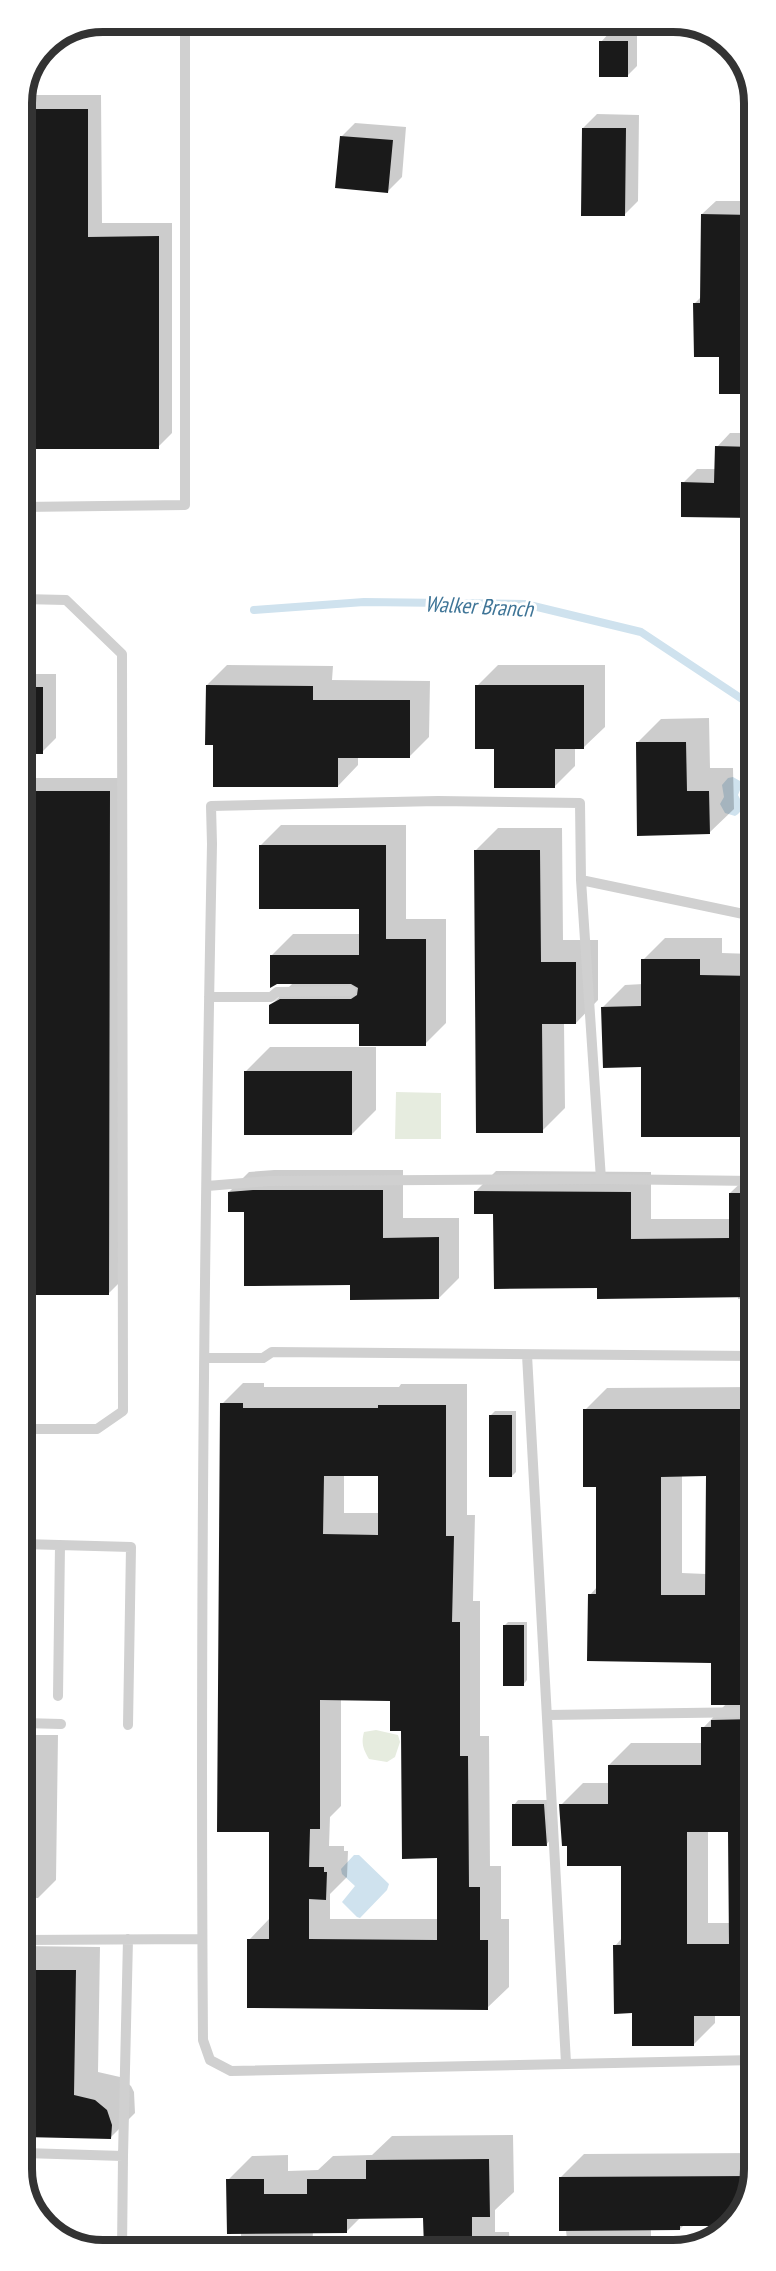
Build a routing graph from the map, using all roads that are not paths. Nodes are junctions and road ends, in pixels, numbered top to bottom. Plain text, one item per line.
1 (186, 31) edge
2 (31, 507) edge
3 (31, 599) edge
4 (581, 880) junction
5 (744, 914) edge
6 (351, 991) dead end
7 (209, 997) junction
8 (601, 1179) junction
9 (744, 1181) edge
10 (207, 1186) junction
11 (527, 1355) junction
12 (744, 1356) edge
13 (205, 1358) junction
14 (31, 1429) edge
15 (31, 1544) edge
16 (60, 1545) junction
17 (58, 1696) dead end
18 (744, 1712) edge
19 (548, 1715) junction
20 (31, 1723) edge
21 (61, 1724) dead end
22 (128, 1725) dead end
23 (128, 1939) junction
24 (202, 1939) junction
25 (31, 1940) edge
26 (744, 2060) edge
27 (566, 2063) junction
28 (31, 2153) edge
29 (123, 2156) junction
30 (122, 2239) edge

1 - 2 lane
3 - 14 lane
4 - 5 lane
4 - 7 lane
4 - 8 lane
6 - 7 lane
7 - 10 lane
8 - 9 lane
8 - 10 lane
10 - 13 lane
11 - 12 lane
11 - 13 lane
11 - 19 lane
13 - 24 lane
15 - 16 lane
16 - 17 lane
16 - 22 lane
18 - 19 lane
19 - 27 lane
20 - 21 lane
23 - 24 lane
23 - 25 lane
23 - 29 lane
24 - 27 lane
26 - 27 lane
28 - 29 lane
29 - 30 lane

